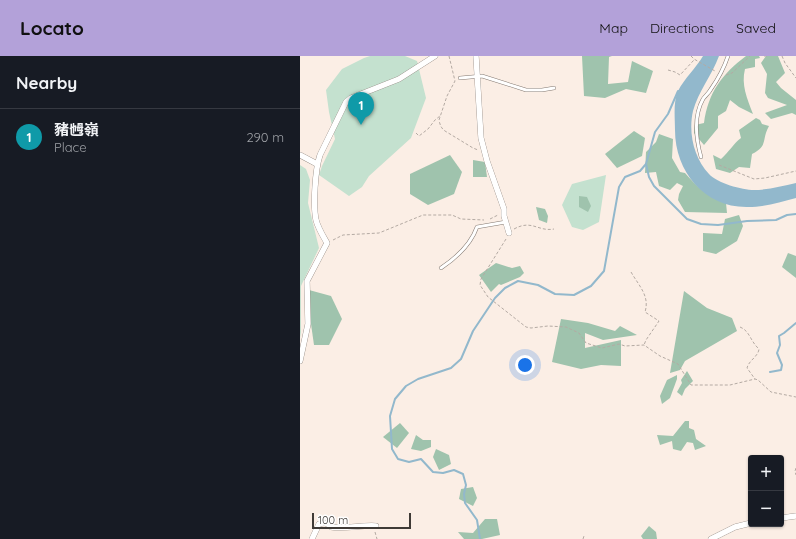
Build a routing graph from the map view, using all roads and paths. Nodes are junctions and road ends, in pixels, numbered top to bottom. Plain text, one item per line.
1 (435, 56) edge
2 (449, 56) edge
3 (476, 56) edge
4 (691, 56) edge
5 (728, 56) edge
6 (750, 56) edge
7 (764, 56) edge
8 (768, 56) edge
9 (782, 56) edge
10 (694, 59) junction
11 (668, 70) dead end
12 (720, 74) junction
13 (477, 75) junction
14 (460, 78) dead end
15 (796, 78) edge
16 (554, 88) dead end
17 (441, 116) junction
18 (416, 133) dead end
19 (480, 152) dead end
20 (300, 155) edge
21 (701, 157) dead end
22 (317, 164) junction
23 (719, 165) dead end
24 (796, 171) edge
25 (504, 216) junction
26 (506, 222) junction
27 (554, 230) dead end
28 (509, 233) junction
29 (327, 243) junction
30 (441, 268) dead end
31 (631, 272) dead end
32 (740, 327) dead end
33 (644, 345) junction
34 (300, 361) edge
35 (755, 379) junction
36 (796, 397) edge
37 (796, 468) edge
38 (796, 475) edge
39 (796, 516) edge
40 (784, 518) edge
41 (748, 524) edge
42 (376, 526) dead end
43 (584, 536) dead end
44 (312, 539) edge
45 (583, 539) edge
46 (711, 539) edge

1 - 22 street
2 - 17 path
3 - 13 street
4 - 10 path
5 - 12 lane
6 - 12 path
7 - 8 path
9 - 15 path
10 - 11 path
10 - 12 path
12 - 21 lane
13 - 14 lane
13 - 16 lane
13 - 25 street
17 - 18 path
17 - 19 path
20 - 22 street
22 - 29 street
23 - 24 path
25 - 26 street
25 - 29 path
26 - 28 street
26 - 30 lane
27 - 28 path
28 - 33 path
29 - 34 street
31 - 33 path
32 - 35 path
33 - 35 path
35 - 36 path
37 - 38 path
39 - 40 street
41 - 46 street
42 - 44 street
43 - 45 path

